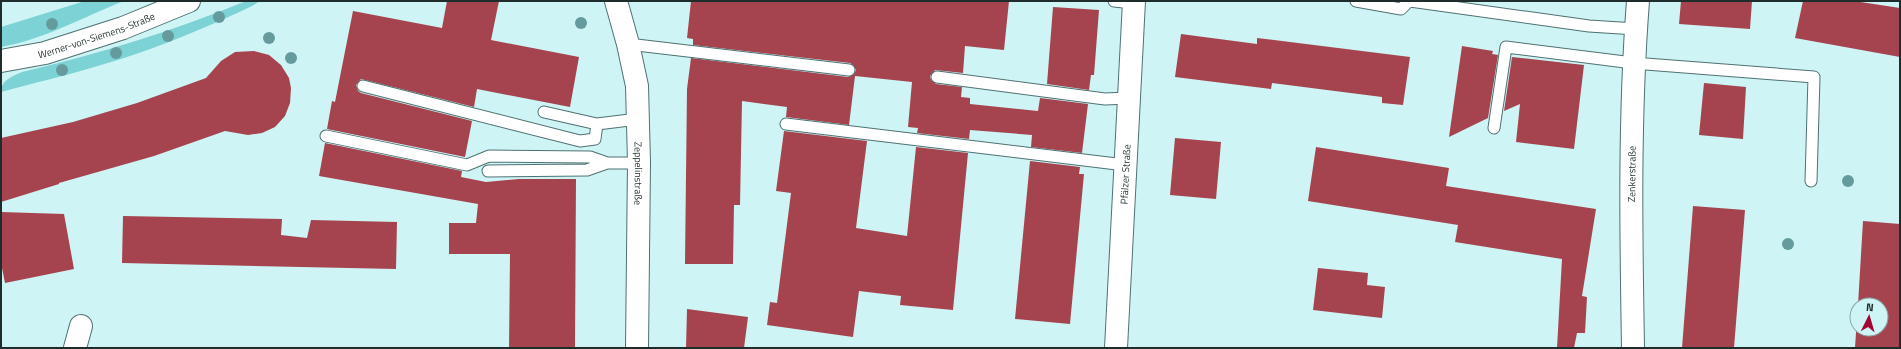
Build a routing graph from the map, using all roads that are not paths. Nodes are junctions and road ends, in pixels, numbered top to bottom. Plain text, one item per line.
1 (189, 1) edge
2 (616, 1) edge
3 (1356, 1) edge
4 (1409, 1) edge
5 (1638, 1) edge
6 (1127, 2) edge
7 (1636, 29) junction
8 (628, 44) junction
9 (1, 62) edge
10 (1633, 63) junction
11 (849, 70) dead end
12 (937, 77) dead end
13 (363, 86) dead end
14 (1128, 98) junction
15 (544, 112) dead end
16 (638, 119) junction
17 (598, 124) junction
18 (786, 124) dead end
19 (1494, 128) dead end
20 (326, 136) dead end
21 (607, 163) junction
22 (639, 163) junction
23 (1125, 165) junction
24 (488, 171) dead end
25 (1811, 181) dead end
26 (81, 326) dead end
27 (75, 348) edge
28 (638, 348) edge
29 (1116, 348) edge
30 (1633, 348) edge

1 - 9 street, Werner-von-Siemens-Straße
2 - 8 street, Zeppelinstraße
3 - 4 lane
4 - 7 lane
5 - 7 street, Zenkerstraße
6 - 14 street, Pfälzer Straße
7 - 10 street, Zenkerstraße
8 - 11 lane
8 - 16 street, Zeppelinstraße
10 - 19 lane
10 - 25 lane
10 - 30 street, Zenkerstraße
12 - 14 lane
13 - 17 lane
14 - 23 street, Pfälzer Straße
15 - 17 lane
16 - 17 lane
16 - 22 street, Zeppelinstraße
18 - 23 lane
20 - 21 lane
21 - 22 lane
21 - 24 lane
22 - 28 street, Zeppelinstraße
23 - 29 street, Pfälzer Straße
26 - 27 street

